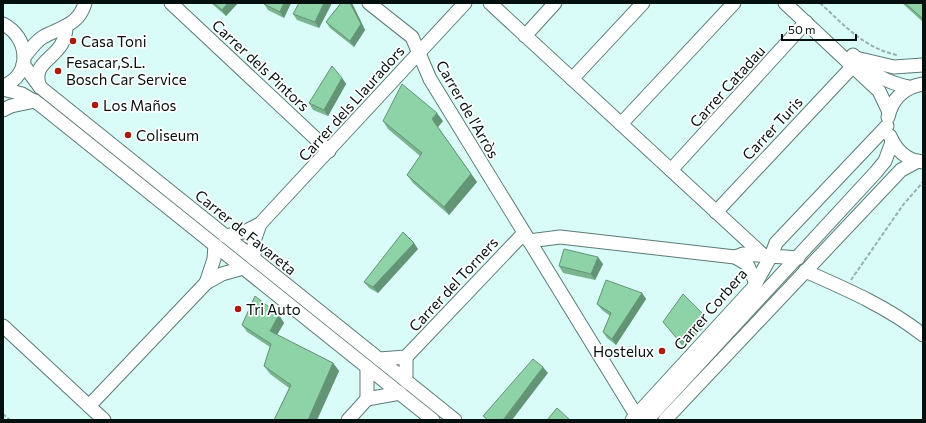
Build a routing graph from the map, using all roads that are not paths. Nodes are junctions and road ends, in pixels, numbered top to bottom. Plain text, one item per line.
1 (85, 3) edge
2 (171, 3) edge
3 (369, 3) edge
4 (465, 3) edge
5 (490, 3) edge
6 (555, 3) edge
7 (642, 3) edge
8 (734, 3) edge
9 (785, 3) edge
10 (798, 3) edge
11 (806, 22) junction
12 (3, 24) edge
13 (66, 26) junction
14 (18, 35) junction
15 (525, 36) junction
16 (43, 37) junction
17 (419, 52) junction
18 (24, 61) junction
19 (854, 62) junction
20 (923, 65) edge
21 (572, 79) junction
22 (923, 84) edge
23 (40, 87) junction
24 (909, 87) junction
25 (5, 88) edge
26 (35, 101) junction
27 (3, 109) edge
28 (889, 112) junction
29 (621, 124) junction
30 (887, 126) junction
31 (892, 142) junction
32 (329, 151) junction
33 (920, 162) edge
34 (671, 170) junction
35 (716, 212) junction
36 (260, 224) junction
37 (225, 236) junction
38 (526, 237) junction
39 (215, 245) junction
40 (767, 256) junction
41 (735, 257) junction
42 (798, 258) junction
43 (254, 259) junction
44 (243, 268) junction
45 (805, 271) junction
46 (206, 283) junction
47 (756, 283) junction
48 (3, 326) edge
49 (923, 336) edge
50 (406, 357) junction
51 (379, 359) junction
52 (367, 367) junction
53 (406, 381) junction
54 (400, 393) junction
55 (367, 399) junction
56 (89, 406) junction
57 (638, 418) edge
58 (104, 420) edge
59 (348, 420) edge
60 (433, 420) edge
61 (455, 420) edge
62 (665, 420) edge

1 - 13 street
2 - 32 street, Carrer dels Pintors
3 - 17 street, Carrer de l'Arròs
4 - 17 street, Carrer dels Llauradors
5 - 15 street
6 - 15 street
7 - 21 street
8 - 29 street
9 - 11 street
10 - 19 street
11 - 19 street
11 - 34 street, Carrer Catadau
12 - 14 street
13 - 16 street
13 - 23 street
14 - 16 street
14 - 18 street
15 - 21 street
16 - 18 street
17 - 32 street, Carrer dels Llauradors
17 - 38 street, Carrer de l'Arròs
18 - 23 street, Carrer de Favareta
18 - 25 street
19 - 20 street
19 - 24 street
19 - 28 street
19 - 35 street, Carrer Turis
21 - 29 street
22 - 24 street
23 - 37 street, Carrer de Favareta
24 - 28 street
25 - 26 street, Carrer de Favareta
25 - 27 street
26 - 27 street
26 - 39 street, Carrer de Favareta
28 - 30 street
29 - 34 street
30 - 31 street
30 - 40 street, Carrer Corbera
31 - 33 street
31 - 42 street
32 - 36 street, Carrer dels Llauradors
33 - 45 street
34 - 35 street
35 - 40 street
36 - 37 street, Carrer dels Llauradors
36 - 43 street, Carrer dels Llauradors
37 - 43 street, Carrer de Favareta
38 - 41 street
38 - 50 street, Carrer del Torners
38 - 57 street, Carrer de l'Arròs
39 - 44 street, Carrer de Favareta
39 - 46 street
40 - 41 street
40 - 42 street
40 - 47 street, Carrer Corbera
41 - 47 street
42 - 57 street
43 - 51 street, Carrer de Favareta
44 - 46 street
44 - 52 street, Carrer de Favareta
45 - 49 street
45 - 62 street
46 - 56 street
47 - 57 street, Carrer Corbera
48 - 56 street
50 - 51 street
50 - 53 street
51 - 53 street, Carrer de Favareta
52 - 54 street, Carrer de Favareta
52 - 55 street
53 - 61 street, Carrer de Favareta
54 - 55 street
54 - 60 street, Carrer de Favareta
55 - 59 street
56 - 58 street

